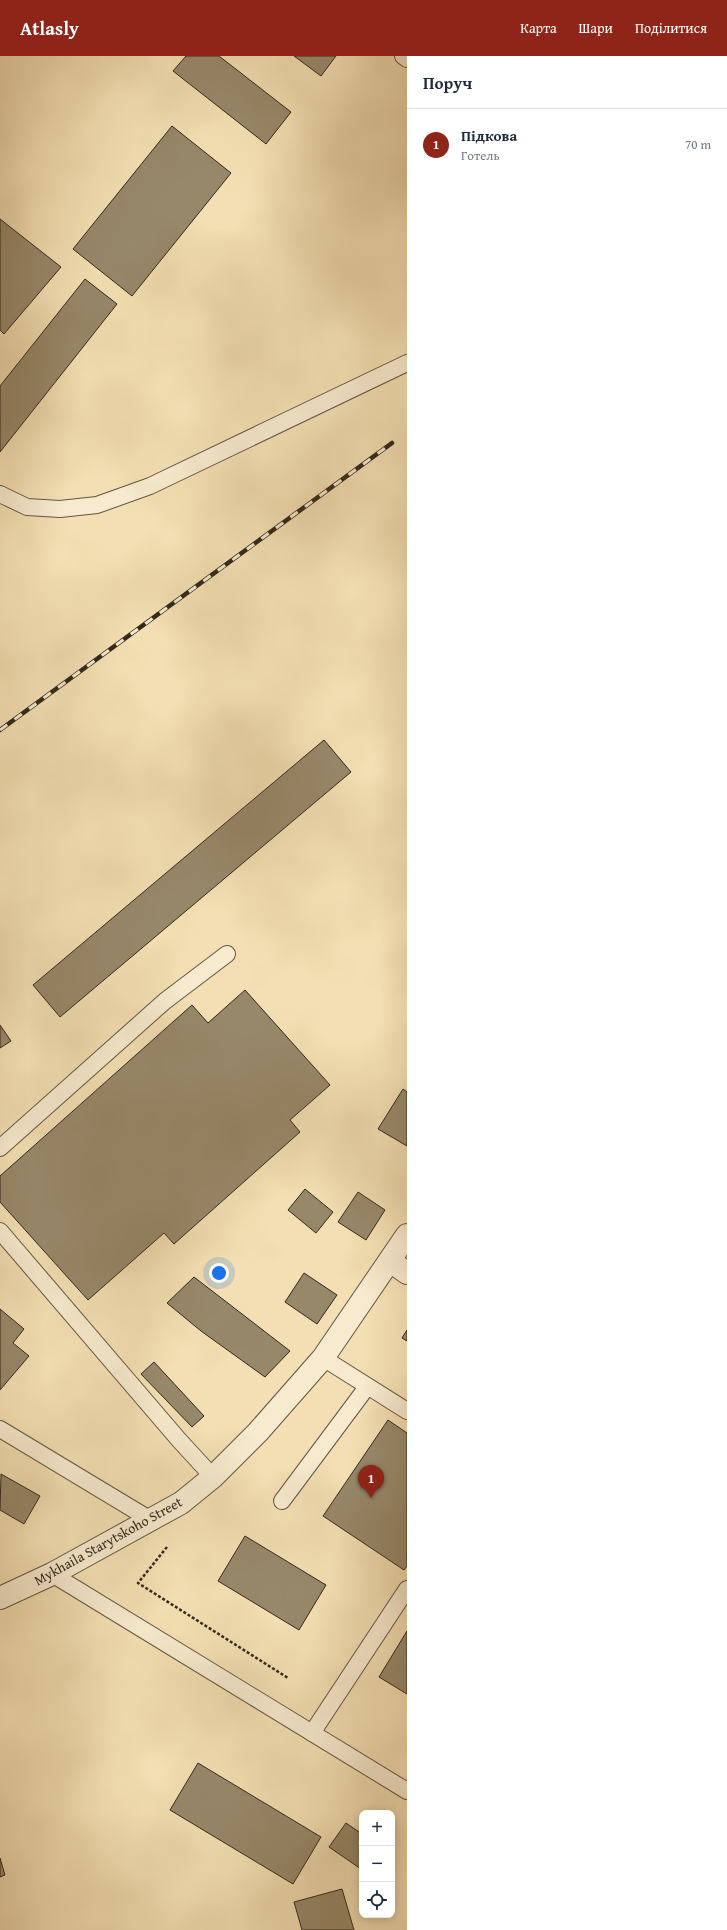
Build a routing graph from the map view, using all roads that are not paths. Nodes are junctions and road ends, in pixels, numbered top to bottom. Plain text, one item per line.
1 (403, 56) edge
2 (407, 59) edge
3 (407, 363) edge
4 (0, 494) edge
5 (227, 954) dead end
6 (0, 1148) edge
7 (0, 1231) edge
8 (407, 1235) edge
9 (399, 1267) edge
10 (323, 1358) junction
11 (367, 1387) junction
12 (407, 1411) edge
13 (0, 1429) edge
14 (213, 1477) junction
15 (282, 1501) dead end
16 (151, 1520) junction
17 (52, 1574) junction
18 (407, 1589) edge
19 (0, 1598) edge
20 (312, 1733) junction
21 (407, 1791) edge

1 - 2 lane
3 - 4 lane
5 - 6 lane
7 - 14 lane
8 - 9 street, Mykhaila Starytskoho Street
9 - 10 street, Mykhaila Starytskoho Street
10 - 11 lane
10 - 14 street, Mykhaila Starytskoho Street
11 - 12 lane
11 - 15 lane
13 - 16 lane
14 - 16 street, Mykhaila Starytskoho Street
16 - 17 street, Mykhaila Starytskoho Street
17 - 19 street, Mykhaila Starytskoho Street
17 - 20 lane
18 - 20 lane
20 - 21 lane

